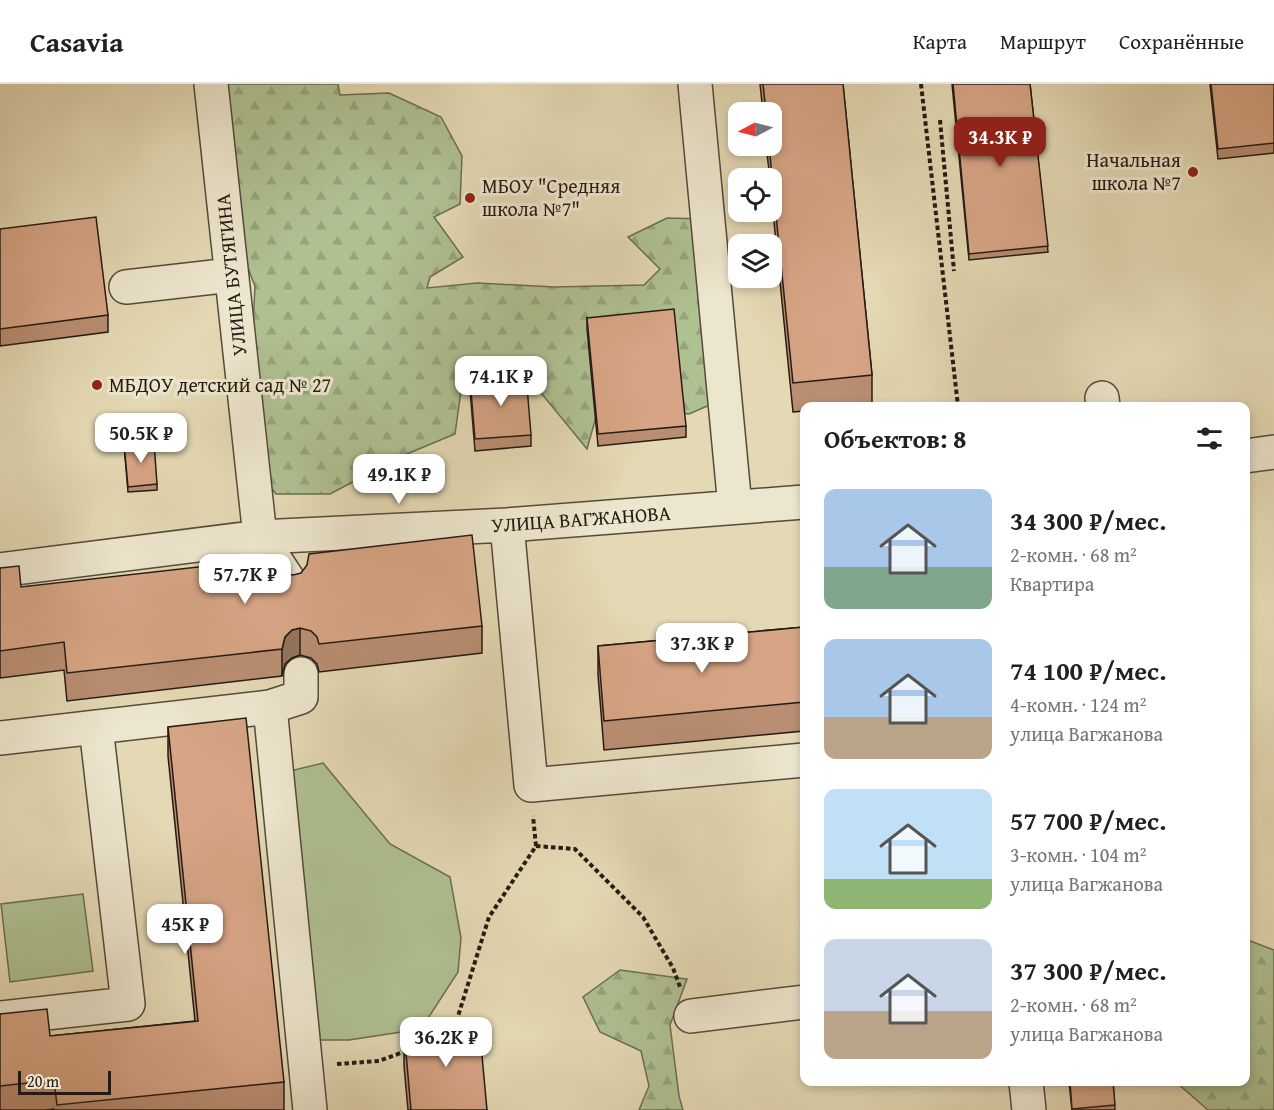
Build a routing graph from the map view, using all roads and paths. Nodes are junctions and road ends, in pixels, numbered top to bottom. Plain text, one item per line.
1 (211, 84) edge
2 (695, 84) edge
3 (921, 84) edge
4 (940, 120) dead end
5 (954, 271) dead end
6 (231, 275) junction
7 (126, 287) dead end
8 (958, 402) edge
9 (1274, 452) edge
10 (1250, 455) edge
11 (800, 502) edge
12 (735, 507) junction
13 (507, 525) junction
14 (260, 537) junction
15 (0, 570) edge
16 (291, 584) edge
17 (301, 674) dead end
18 (270, 707) junction
19 (96, 727) junction
20 (0, 738) edge
21 (800, 760) edge
22 (531, 786) junction
23 (536, 846) junction
24 (800, 1002) edge
25 (691, 1016) joint
26 (0, 1018) edge
27 (452, 1035) edge
28 (410, 1050) edge
29 (306, 1067) junction
30 (1026, 1086) edge
31 (310, 1110) edge
32 (1029, 1110) edge

1 - 6 street, УЛИЦА БУТЯГИНА
2 - 12 street
3 - 8 path
4 - 5 path
6 - 7 street
6 - 14 street, УЛИЦА БУТЯГИНА
9 - 10 street
11 - 12 street, УЛИЦА ВАГЖАНОВА
12 - 13 street, УЛИЦА ВАГЖАНОВА
13 - 14 street, УЛИЦА ВАГЖАНОВА
13 - 22 street
14 - 15 street, УЛИЦА ВАГЖАНОВА
14 - 16 street
17 - 18 street
18 - 19 street
18 - 29 street
19 - 20 street
19 - 26 street
21 - 22 street
22 - 23 path
23 - 25 path
23 - 27 path
24 - 25 street
28 - 29 path
29 - 31 street
30 - 32 street

